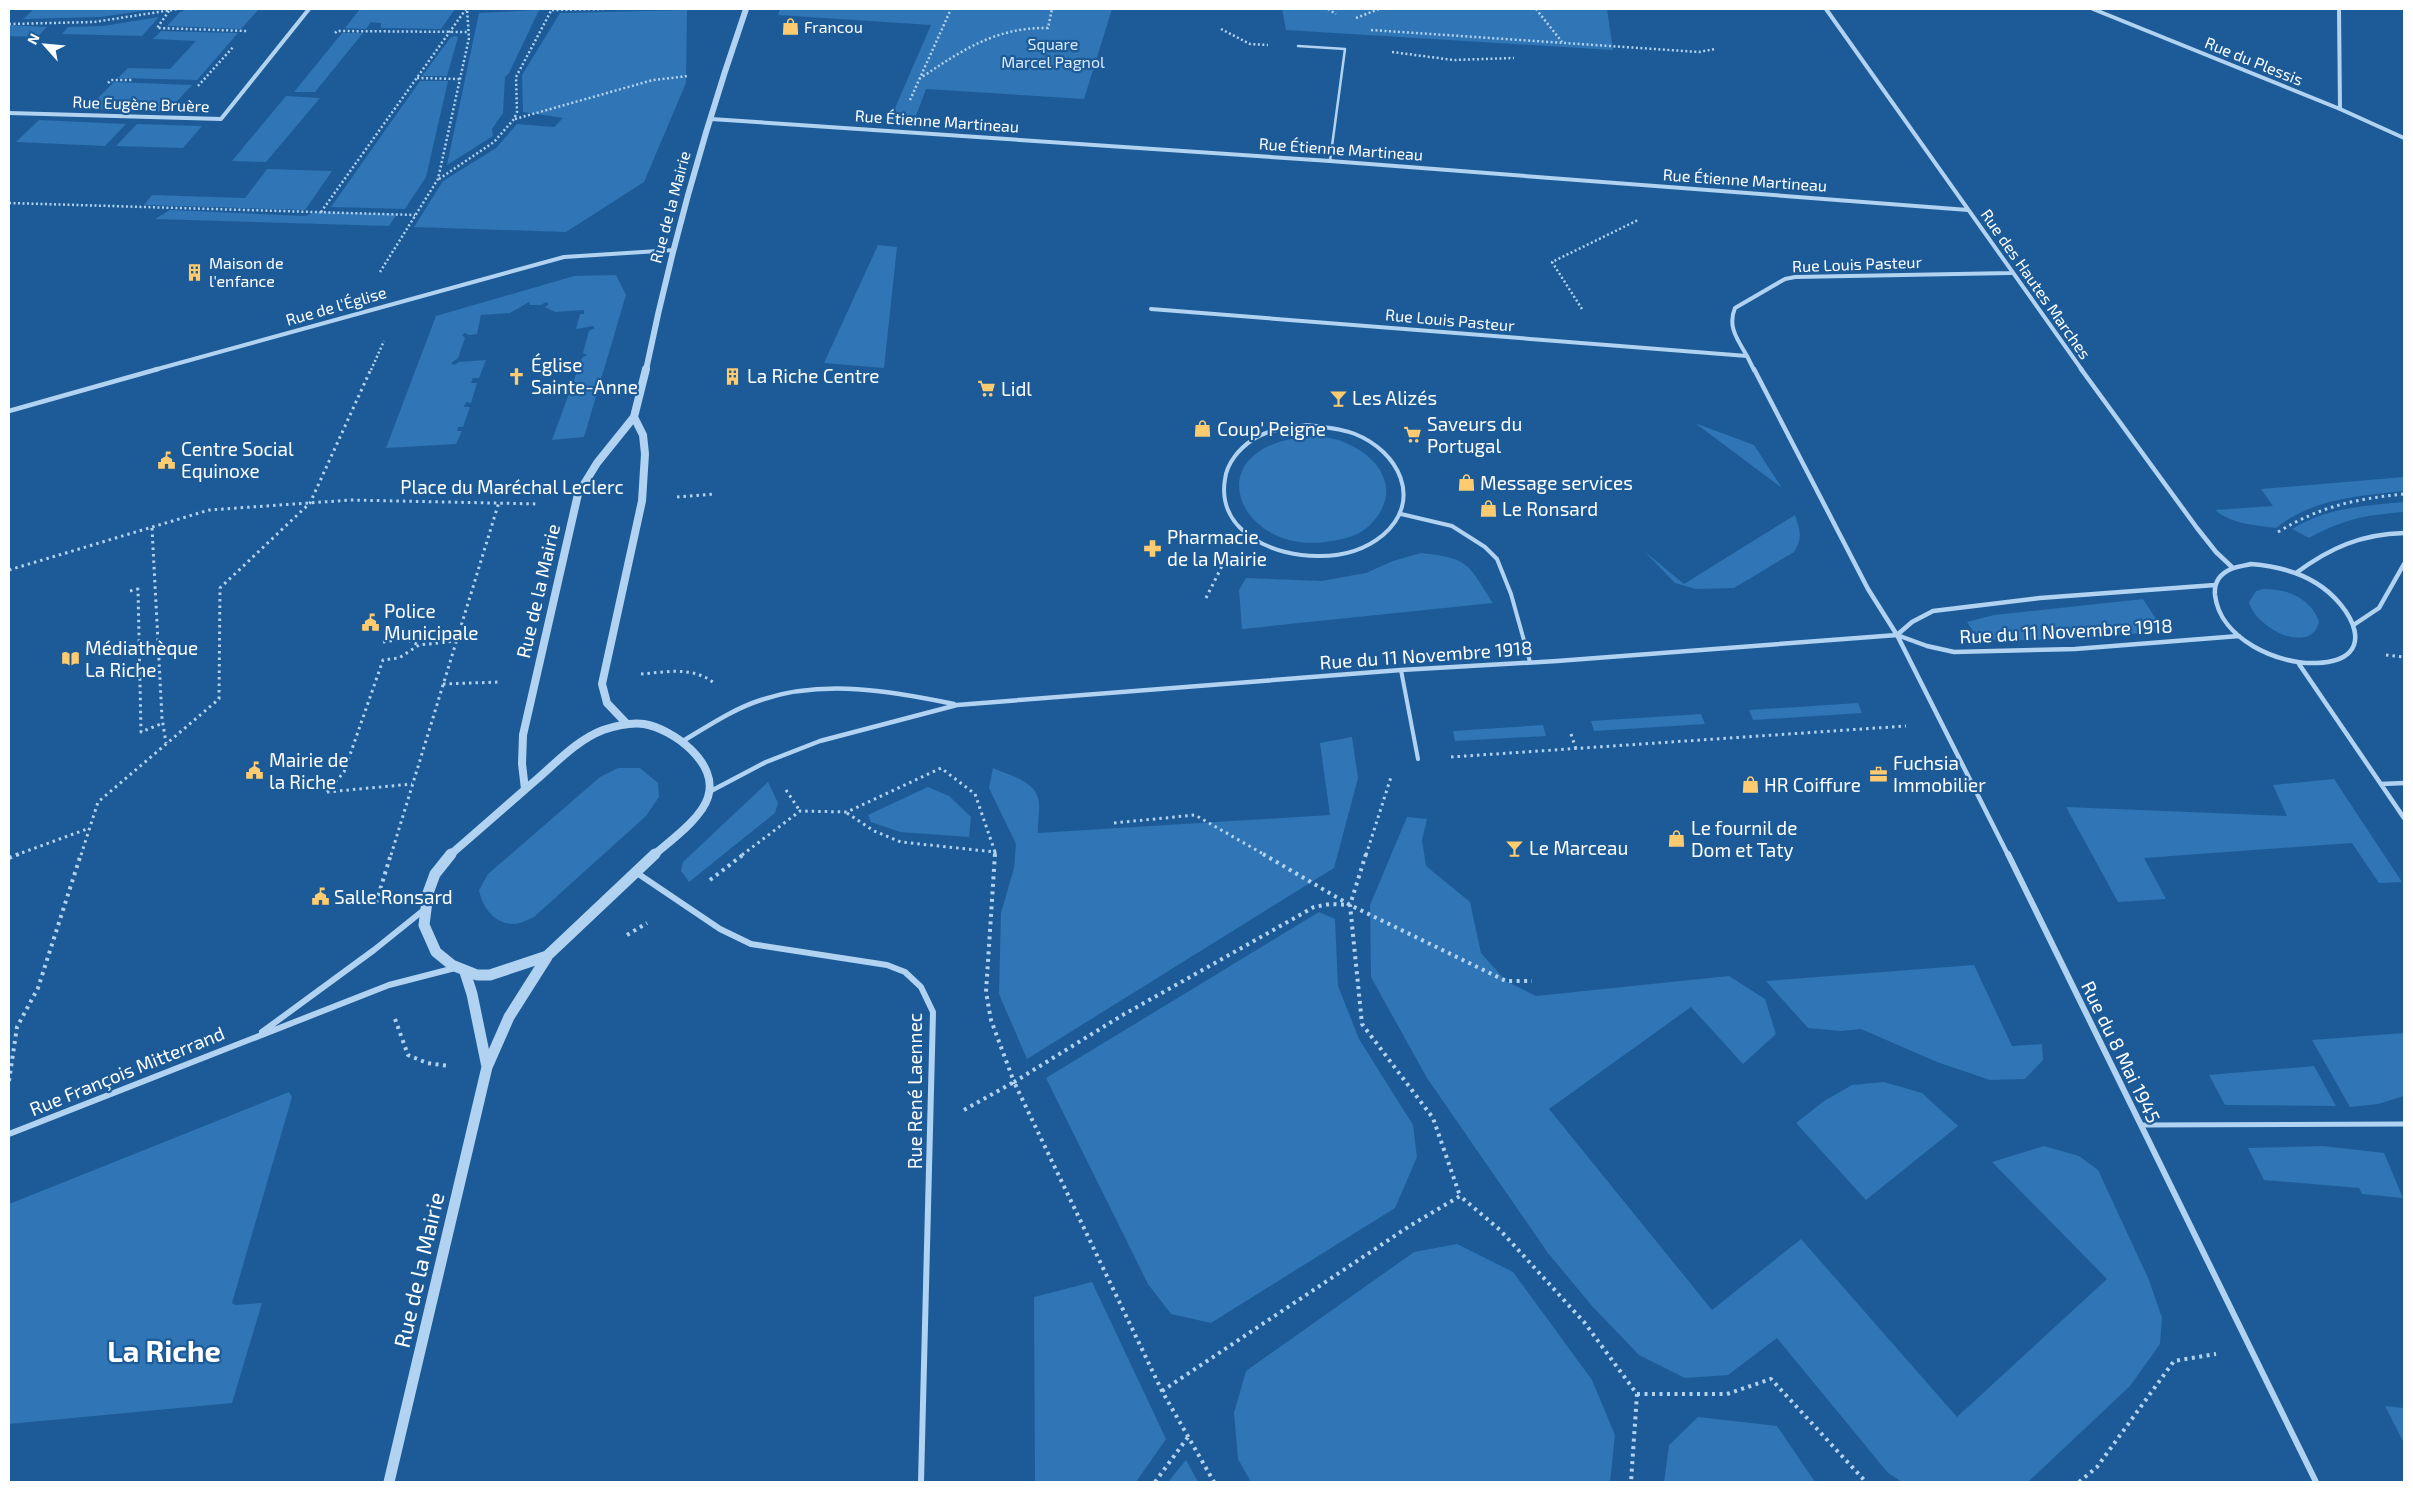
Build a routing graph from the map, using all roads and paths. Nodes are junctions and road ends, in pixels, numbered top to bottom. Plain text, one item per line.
1 (178, 9) edge
2 (309, 9) edge
3 (467, 9) edge
4 (552, 9) edge
5 (605, 9) edge
6 (746, 9) edge
7 (951, 9) edge
8 (1052, 9) edge
9 (1536, 9) edge
10 (1826, 9) edge
11 (2093, 9) edge
12 (2339, 9) edge
13 (170, 11) junction
14 (9, 24) edge
15 (252, 25) dead end
16 (1221, 29) dead end
17 (248, 30) junction
18 (1366, 30) dead end
19 (450, 32) junction
20 (469, 32) junction
21 (242, 37) dead end
22 (331, 38) dead end
23 (1562, 43) junction
24 (236, 44) dead end
25 (1298, 46) joint
26 (1715, 49) dead end
27 (1392, 52) dead end
28 (1514, 58) dead end
29 (724, 72) junction
30 (417, 78) junction
31 (460, 79) junction
32 (919, 79) junction
33 (2340, 109) junction
34 (9, 114) edge
35 (169, 118) junction
36 (514, 119) junction
37 (711, 119) junction
38 (896, 130) junction
39 (2404, 138) edge
40 (1330, 161) junction
41 (438, 179) junction
42 (9, 203) edge
43 (1968, 210) junction
44 (321, 212) junction
45 (415, 215) junction
46 (1639, 219) dead end
47 (674, 250) junction
48 (2010, 273) junction
49 (376, 308) junction
50 (1151, 309) dead end
51 (1587, 317) dead end
52 (1747, 356) junction
53 (9, 411) edge
54 (634, 417) junction
55 (714, 494) dead end
56 (2404, 494) edge
57 (642, 501) junction
58 (499, 502) junction
59 (310, 503) junction
60 (575, 506) junction
61 (1401, 514) junction
62 (152, 528) junction
63 (2278, 532) dead end
64 (2404, 533) edge
65 (1250, 537) junction
66 (2404, 564) edge
67 (2233, 568) junction
68 (9, 570) edge
69 (2296, 573) junction
70 (2215, 585) junction
71 (130, 591) dead end
72 (1206, 598) dead end
73 (2355, 624) junction
74 (1897, 635) junction
75 (2238, 636) junction
76 (383, 642) dead end
77 (456, 642) junction
78 (419, 645) junction
79 (1530, 662) junction
80 (2298, 664) junction
81 (1402, 670) junction
82 (957, 705) junction
83 (163, 723) junction
84 (627, 724) junction
85 (1944, 724) junction
86 (1571, 734) dead end
87 (683, 741) junction
88 (166, 744) junction
89 (1576, 749) junction
90 (1418, 759) junction
91 (2404, 783) edge
92 (412, 784) junction
93 (2380, 784) junction
94 (525, 789) junction
95 (709, 792) junction
96 (847, 812) junction
97 (2404, 818) edge
98 (1114, 823) dead end
99 (88, 829) junction
100 (995, 852) junction
101 (9, 858) edge
102 (637, 873) junction
103 (680, 904) junction
104 (1350, 905) junction
105 (425, 908) junction
106 (623, 937) dead end
107 (374, 950) junction
108 (547, 956) junction
109 (462, 970) junction
110 (1532, 981) dead end
111 (389, 985) junction
112 (256, 1036) junction
113 (487, 1067) junction
114 (9, 1081) edge
115 (1014, 1082) junction
116 (2404, 1124) edge
117 (2139, 1125) junction
118 (931, 1128) junction
119 (9, 1134) edge
120 (1460, 1196) junction
121 (2250, 1349) junction
122 (1162, 1391) junction
123 (1637, 1394) junction
124 (1188, 1437) junction
125 (389, 1482) edge
126 (921, 1482) edge
127 (1155, 1482) edge
128 (1214, 1482) edge
129 (1631, 1482) edge
130 (1866, 1482) edge
131 (2079, 1482) edge
132 (2316, 1482) edge

1 - 13 path
2 - 35 street, Rue Eugène Bruère
3 - 19 path
3 - 20 path
4 - 5 path
4 - 36 path
6 - 29 street, Rue de la Mairie
7 - 32 path
8 - 32 path
9 - 23 path
10 - 43 street, Rue des Hautes Marches
11 - 33 street, Rue du Plessis
12 - 33 street
13 - 14 path
13 - 17 path
15 - 17 path
16 - 25 path
17 - 21 path
18 - 23 path
19 - 20 path
19 - 22 path
19 - 30 path
20 - 31 path
23 - 26 path
24 - 35 path
25 - 40 lane
27 - 28 path
29 - 36 path
29 - 37 street, Rue de la Mairie
30 - 31 path
30 - 44 path
31 - 41 path
32 - 38 path
33 - 39 street, Rue du Plessis
34 - 35 street, Rue Eugène Bruère
36 - 41 path
37 - 38 street, Rue Étienne Martineau
37 - 47 street, Rue de la Mairie
38 - 40 street, Rue Étienne Martineau
40 - 43 street, Rue Étienne Martineau
41 - 45 path
42 - 44 path
43 - 48 street, Rue des Hautes Marches
44 - 45 path
45 - 49 path
46 - 51 path
47 - 49 street, Rue de l'Église
47 - 54 street, Rue de la Mairie
48 - 52 street, Rue Louis Pasteur
48 - 67 street, Rue des Hautes Marches
49 - 53 street, Rue de l'Église
49 - 59 path
50 - 52 street, Rue Louis Pasteur
52 - 74 street, Rue Louis Pasteur
54 - 57 street
54 - 60 street, Rue de la Mairie
55 - 57 path, Place du Maréchal Leclerc
56 - 63 path
57 - 84 street
58 - 59 path, Place du Maréchal Leclerc
58 - 60 path, Place du Maréchal Leclerc
58 - 77 path
59 - 62 path, Place du Maréchal Leclerc
59 - 88 path
60 - 94 street, Rue de la Mairie
61 - 65 lane
61 - 65 lane
61 - 79 lane
62 - 68 path, Place du Maréchal Leclerc
62 - 83 path
64 - 69 street
65 - 72 path
66 - 73 street
67 - 69 street
67 - 70 street
69 - 73 street
70 - 74 street, Rue du 11 Novembre 1918
70 - 75 street
71 - 83 path
73 - 80 street
74 - 75 street, Rue du 11 Novembre 1918
74 - 79 street, Rue du 11 Novembre 1918
74 - 85 street, Rue du 8 Mai 1945
75 - 80 street
76 - 78 path
77 - 78 path
77 - 92 path
78 - 92 path
79 - 81 street, Rue du 11 Novembre 1918
80 - 93 street
81 - 82 street, Rue du 11 Novembre 1918
81 - 90 lane
82 - 87 street, Rue du 11 Novembre 1918
82 - 95 street, Rue du 11 Novembre 1918
83 - 88 path
84 - 87 street
84 - 94 street
85 - 89 path
85 - 117 street, Rue du 8 Mai 1945
86 - 89 path
87 - 95 street
88 - 99 path
89 - 90 path
90 - 104 path
91 - 93 street
92 - 107 path
93 - 97 street
94 - 105 street
95 - 102 street
96 - 100 path
96 - 100 path
96 - 103 path
98 - 104 path
99 - 101 path
99 - 114 path
100 - 115 path
102 - 103 street, Rue René Laennec
102 - 108 street
103 - 106 path
103 - 118 street, Rue René Laennec
104 - 110 path
104 - 115 path
104 - 120 path
105 - 107 street, Rue François Mitterrand
105 - 109 street
107 - 112 street, Rue François Mitterrand
108 - 109 street
108 - 113 street, Rue de la Mairie
109 - 111 street, Rue François Mitterrand
109 - 113 street, Rue de la Mairie
111 - 112 street, Rue François Mitterrand
111 - 113 path
112 - 119 street, Rue François Mitterrand
113 - 125 street, Rue de la Mairie
115 - 118 path
115 - 122 path
116 - 117 street
117 - 121 street, Rue du 8 Mai 1945
118 - 126 street, Rue René Laennec
120 - 122 path
120 - 123 path
121 - 131 path
121 - 132 street, Rue du 8 Mai 1945
122 - 124 path
123 - 129 path
123 - 130 path
124 - 127 path
124 - 128 path

